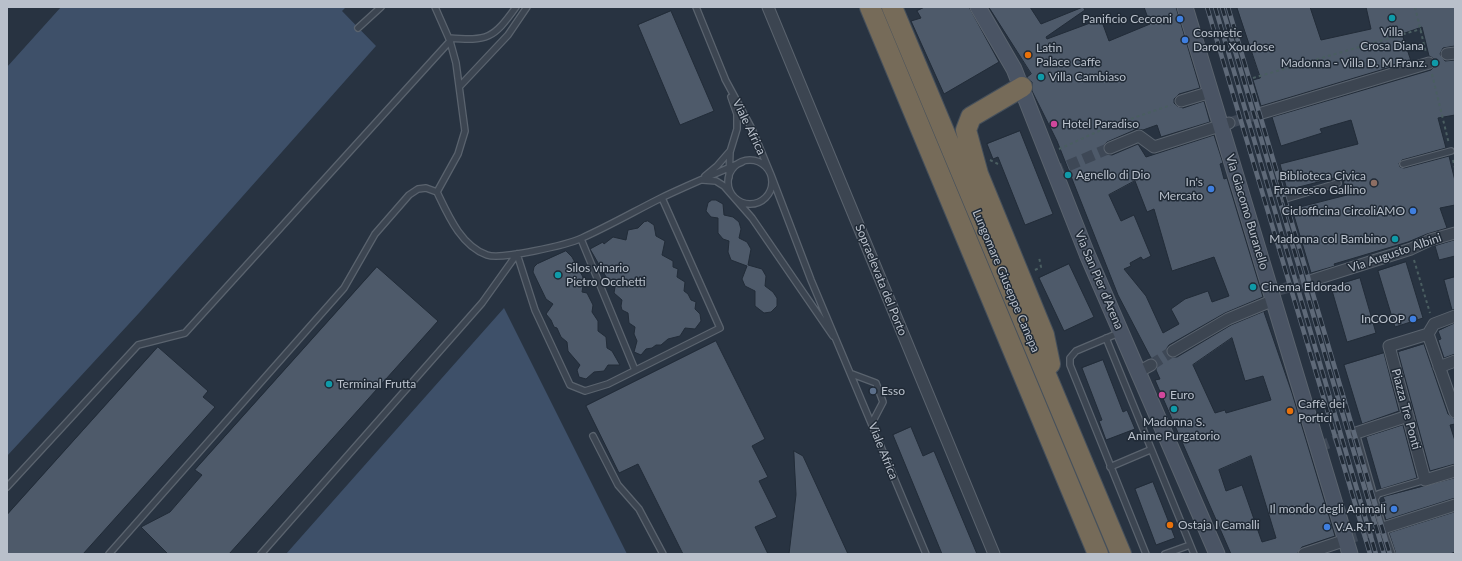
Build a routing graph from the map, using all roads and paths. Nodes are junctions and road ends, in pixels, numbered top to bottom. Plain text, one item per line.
1 (381, 7) edge
2 (435, 7) edge
3 (516, 7) edge
4 (527, 7) edge
5 (696, 7) edge
6 (768, 7) edge
7 (870, 7) edge
8 (892, 7) edge
9 (978, 7) edge
10 (1415, 7) edge
11 (1187, 8) edge
12 (358, 28) dead end
13 (1420, 29) junction
14 (449, 40) junction
15 (1429, 62) junction
16 (1253, 78) dead end
17 (725, 79) junction
18 (460, 86) junction
19 (1022, 87) junction
20 (1211, 92) junction
21 (1181, 101) joint
22 (1262, 113) tunnel mouth
23 (1225, 125) junction
24 (1110, 148) tunnel mouth
25 (1451, 150) junction
26 (730, 151) junction
27 (1046, 154) junction
28 (987, 156) dead end
29 (742, 162) junction
30 (998, 164) dead end
31 (1403, 164) dead end
32 (729, 167) junction
33 (1455, 168) edge
34 (771, 175) junction
35 (729, 178) junction
36 (702, 180) junction
37 (693, 183) junction
38 (1338, 183) dead end
39 (437, 192) junction
40 (733, 196) junction
41 (662, 198) junction
42 (1285, 199) dead end
43 (1455, 233) edge
44 (581, 239) junction
45 (1411, 249) junction
46 (517, 254) junction
47 (1313, 280) tunnel mouth
48 (1275, 294) junction
49 (1455, 316) edge
50 (1431, 329) junction
51 (1121, 332) junction
52 (1106, 338) junction
53 (841, 347) junction
54 (1173, 351) tunnel mouth
55 (1455, 361) edge
56 (1439, 367) junction
57 (635, 370) junction
58 (852, 374) junction
59 (1055, 394) junction
60 (1455, 412) edge
61 (1408, 416) junction
62 (872, 423) junction
63 (1356, 433) joint
64 (593, 436) dead end
65 (1150, 450) junction
66 (1110, 467) junction
67 (1455, 471) edge
68 (1425, 480) junction
69 (7, 487) edge
70 (1375, 499) junction
71 (1455, 505) edge
72 (1383, 528) junction
73 (1190, 545) junction
74 (1348, 547) edge
75 (109, 554) edge
76 (261, 554) edge
77 (663, 554) edge
78 (926, 554) edge
79 (994, 554) edge
80 (1098, 554) edge
81 (1121, 554) edge
82 (1146, 554) edge
83 (1165, 554) edge
84 (1194, 554) edge
85 (1217, 554) edge
86 (1304, 554) edge
87 (1392, 554) edge

1 - 12 lane
2 - 14 lane
3 - 14 lane
4 - 18 lane
5 - 17 lane, Viale Africa
6 - 79 street, Sopraelevata del Porto
7 - 80 highway, Lungomare Giuseppe Canepa
8 - 59 highway, Lungomare Giuseppe Canepa
9 - 19 street, Via San Pier d'Arena
10 - 13 path
11 - 20 street, Via Giacomo Buranello
13 - 15 path
13 - 16 path
14 - 18 lane
14 - 69 lane
15 - 22 street
15 - 25 path
17 - 26 lane, Viale Africa
17 - 34 lane, Viale Africa
18 - 39 lane
19 - 27 street, Via San Pier d'Arena
19 - 59 highway
20 - 21 street
20 - 23 street, Via Giacomo Buranello
21 - 27 path
23 - 24 street
23 - 48 street, Via Giacomo Buranello
25 - 31 lane
25 - 33 path
26 - 32 lane, Viale Africa
26 - 37 lane, Viale Africa
27 - 51 street, Via San Pier d'Arena
28 - 30 path
29 - 32 lane
29 - 34 lane, Viale Africa
29 - 35 lane, Viale Africa
32 - 35 lane, Viale Africa
32 - 36 lane
34 - 40 lane
34 - 53 lane, Viale Africa
35 - 40 lane, Viale Africa
36 - 37 lane
36 - 40 lane
37 - 41 lane
38 - 42 lane
39 - 46 lane
39 - 75 lane
40 - 53 lane, Viale Africa
41 - 44 lane
41 - 57 lane
43 - 45 street, Via Augusto Albini
44 - 46 lane
44 - 57 lane
45 - 47 street, Via Augusto Albini
45 - 50 path
46 - 57 lane
46 - 76 lane
48 - 54 street
48 - 74 street, Via Giacomo Buranello
49 - 50 street, Piazza Tre Ponti
50 - 56 street
50 - 61 street, Piazza Tre Ponti
51 - 52 lane
51 - 85 street, Via San Pier d'Arena
52 - 65 lane
52 - 66 lane
53 - 58 lane, Viale Africa
55 - 56 street
56 - 60 street
58 - 62 lane, Viale Africa
58 - 62 lane
59 - 81 highway, Lungomare Giuseppe Canepa
61 - 63 street
61 - 68 street, Piazza Tre Ponti
62 - 78 lane, Viale Africa
63 - 70 lane
64 - 77 lane
65 - 66 lane
65 - 73 lane
66 - 82 lane
67 - 68 street
68 - 70 lane
70 - 72 lane
71 - 72 street
72 - 87 lane
73 - 83 lane
73 - 84 lane
74 - 86 street

